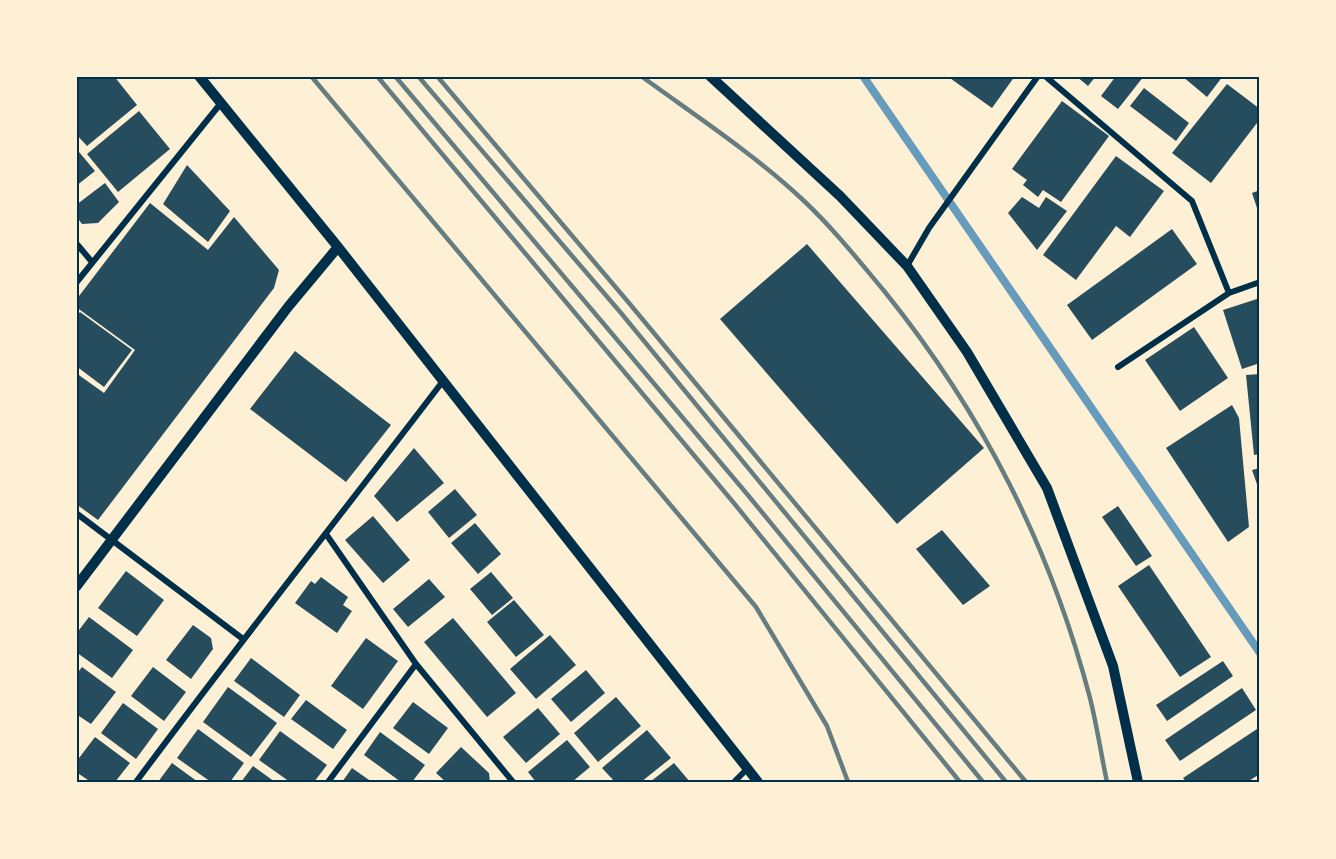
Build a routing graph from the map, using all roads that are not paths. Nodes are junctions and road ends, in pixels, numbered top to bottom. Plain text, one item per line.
1 (200, 76) edge
2 (710, 76) edge
3 (1038, 76) edge
4 (1045, 76) edge
5 (221, 103) junction
6 (76, 243) edge
7 (338, 247) junction
8 (92, 262) junction
9 (907, 266) junction
10 (1260, 282) edge
11 (76, 284) edge
12 (1229, 293) junction
13 (1118, 367) dead end
14 (443, 381) junction
15 (76, 513) edge
16 (326, 534) junction
17 (111, 541) junction
18 (76, 587) edge
19 (243, 639) junction
20 (416, 664) junction
21 (747, 769) junction
22 (136, 783) edge
23 (328, 783) edge
24 (513, 783) edge
25 (734, 783) edge
26 (758, 783) edge
27 (1138, 783) edge

1 - 5 street
2 - 9 street
3 - 9 street
4 - 12 street
5 - 7 street
5 - 8 street
6 - 8 street
7 - 14 street
7 - 17 street
8 - 11 street
9 - 27 street
10 - 12 street
12 - 13 street
14 - 16 street
14 - 21 street
15 - 17 street
16 - 19 street
16 - 20 street
17 - 18 street
17 - 19 street
19 - 22 street
20 - 23 street
20 - 24 street
21 - 25 street
21 - 26 street

